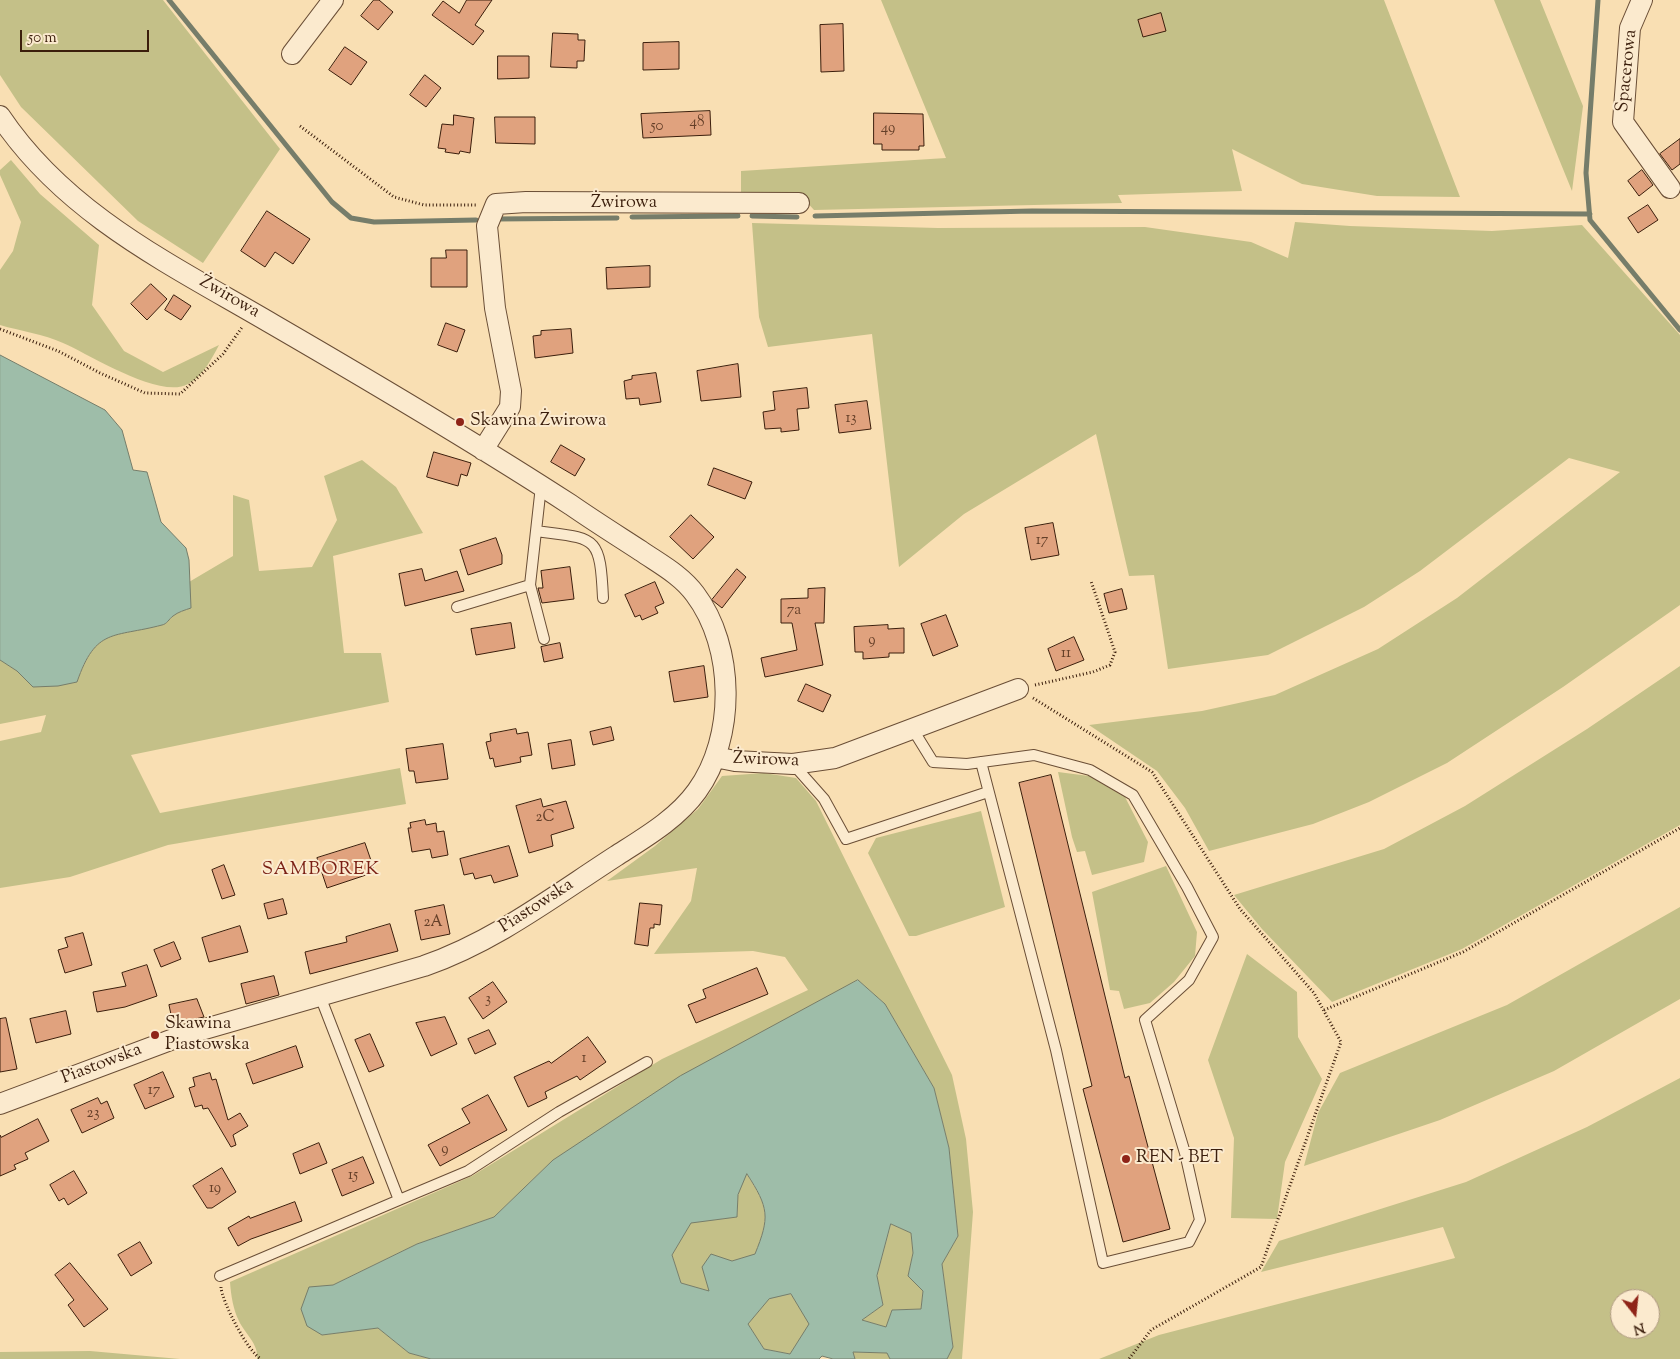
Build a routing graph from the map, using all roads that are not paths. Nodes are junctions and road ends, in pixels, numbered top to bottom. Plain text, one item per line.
1 (333, 0) edge
2 (1642, 0) edge
3 (292, 54) dead end
4 (0, 116) edge
5 (1670, 188) dead end
6 (799, 203) dead end
7 (483, 450) junction
8 (541, 486) junction
9 (536, 531) junction
10 (530, 586) junction
11 (603, 598) dead end
12 (457, 607) dead end
13 (544, 639) dead end
14 (1018, 689) road end
15 (912, 728) junction
16 (715, 757) junction
17 (981, 762) junction
18 (793, 764) junction
19 (988, 792) junction
20 (320, 996) junction
21 (647, 1062) dead end
22 (0, 1104) edge
23 (400, 1200) junction
24 (220, 1276) road end

1 - 3 street
2 - 5 street, Spacerowa
4 - 7 street, Żwirowa
6 - 7 street, Żwirowa
7 - 8 street, Żwirowa
8 - 9 lane
8 - 16 street, Żwirowa
9 - 10 lane
9 - 11 lane
10 - 12 lane
10 - 13 lane
14 - 15 street, Żwirowa
15 - 17 lane
15 - 18 street, Żwirowa
16 - 18 street, Żwirowa
16 - 20 street, Piastowska
17 - 19 lane
17 - 19 lane
18 - 19 lane
20 - 22 street, Piastowska
20 - 23 lane
21 - 23 lane
23 - 24 lane

